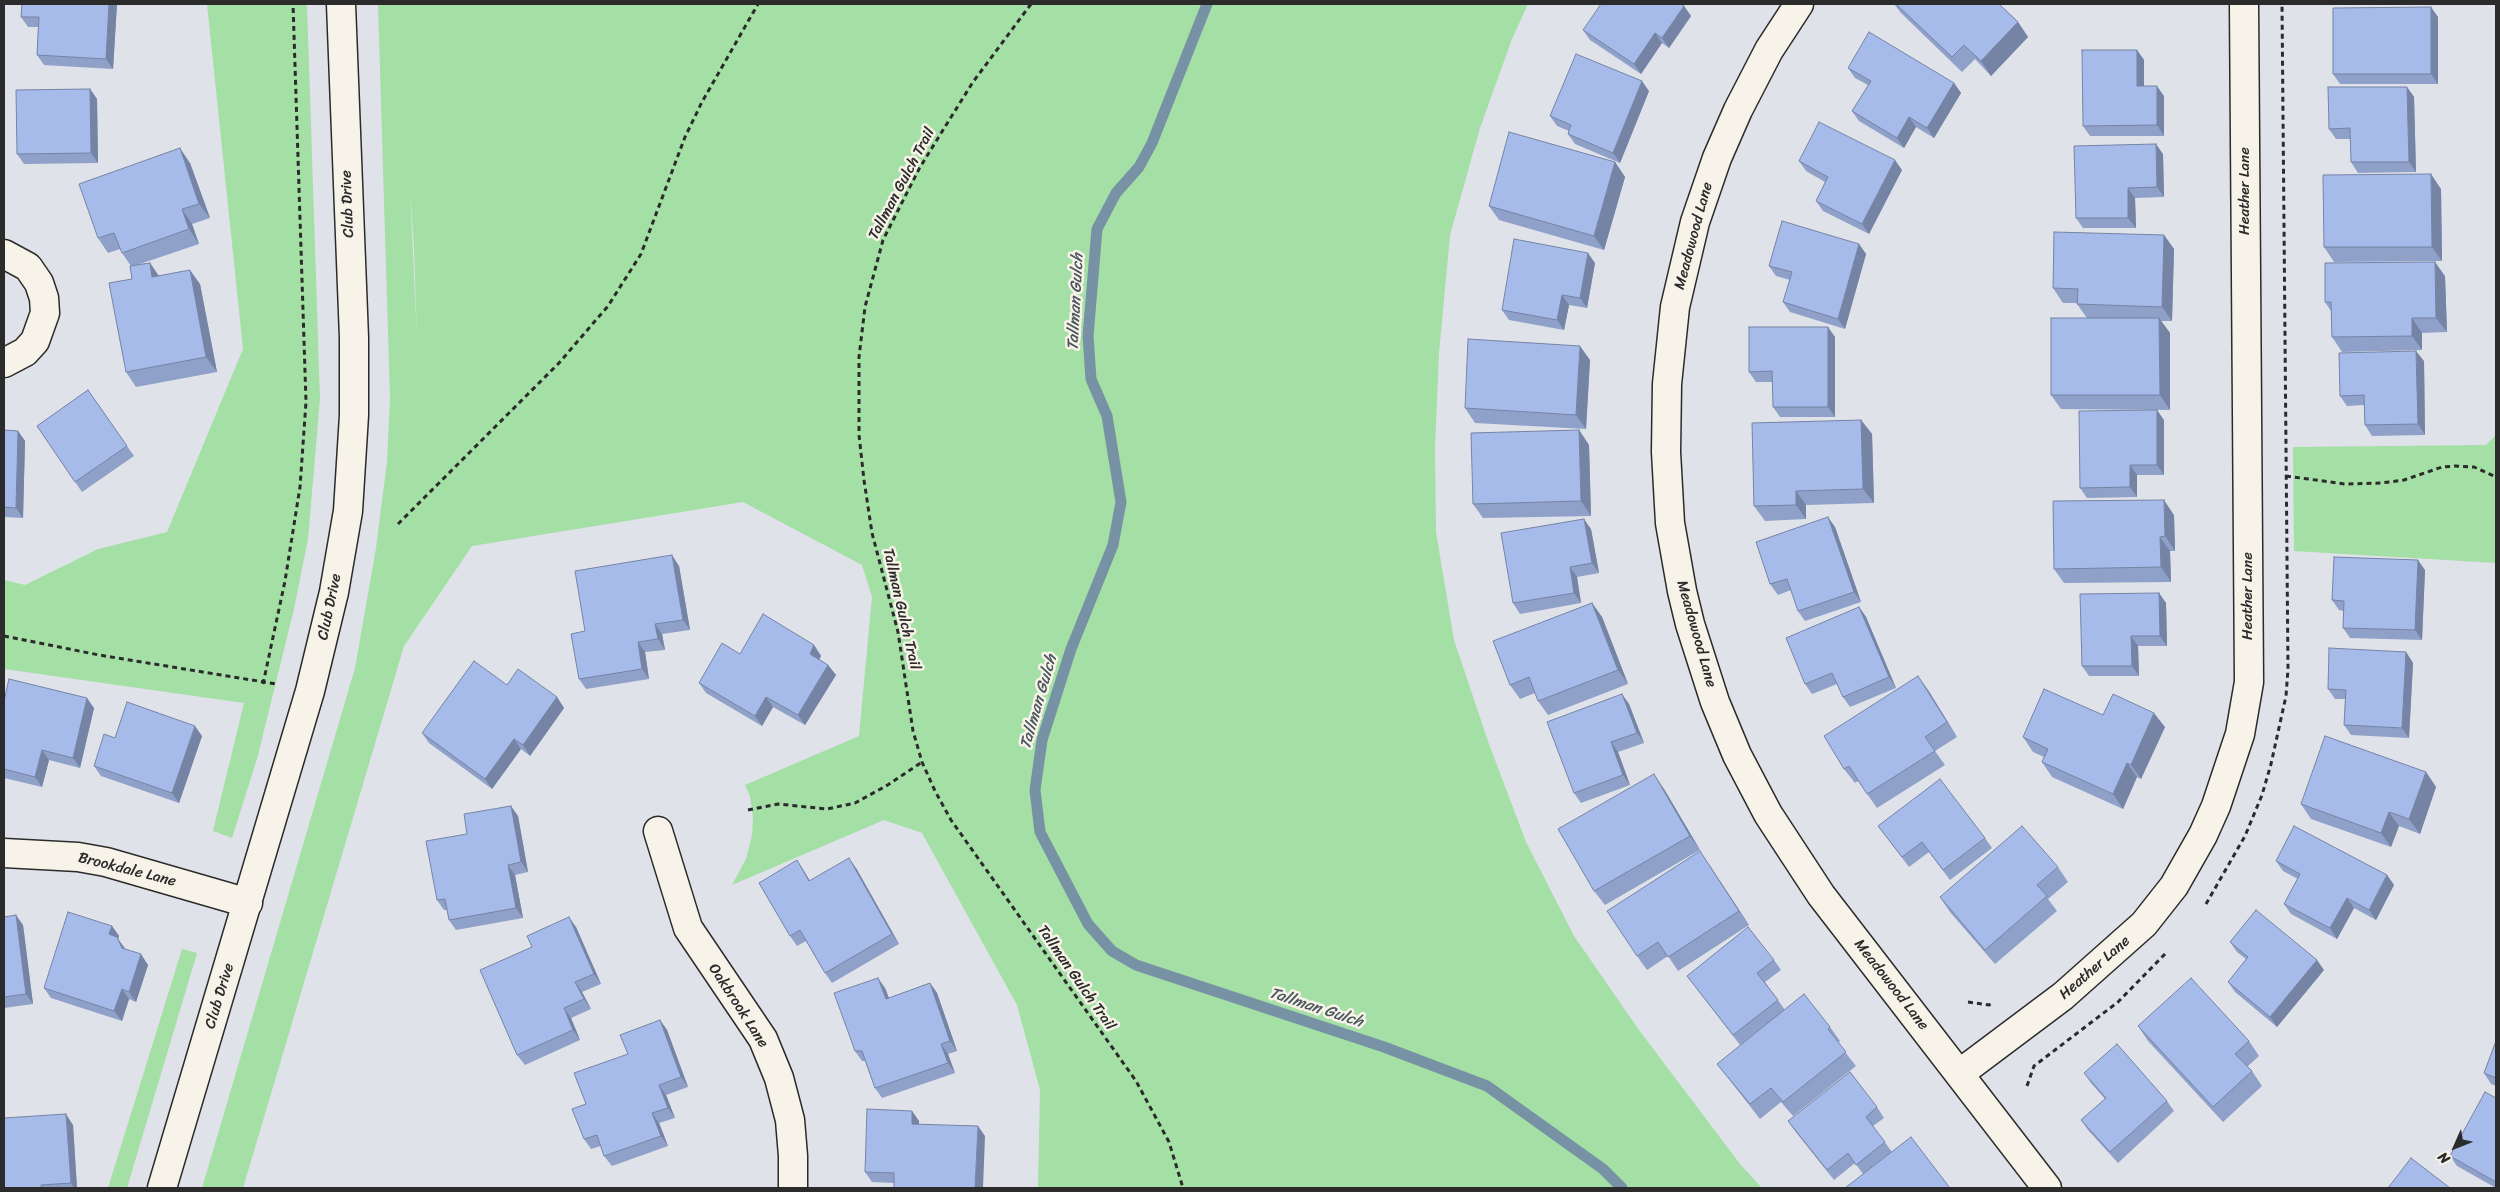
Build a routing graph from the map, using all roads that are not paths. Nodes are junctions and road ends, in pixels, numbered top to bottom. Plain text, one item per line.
1 (341, 4) edge
2 (1799, 4) edge
3 (2244, 4) edge
4 (4, 254) edge
5 (4, 363) edge
6 (658, 831) dead end
7 (4, 853) edge
8 (248, 903) junction
9 (1959, 1074) junction
10 (162, 1188) edge
11 (793, 1188) edge
12 (2047, 1188) edge

1 - 8 street, Club Drive
2 - 9 street, Meadowood Lane
3 - 9 street, Heather Lane
4 - 5 street
6 - 11 street, Oakbrook Lane
7 - 8 street, Brookdale Lane
8 - 10 street, Club Drive
9 - 12 street, Meadowood Lane

